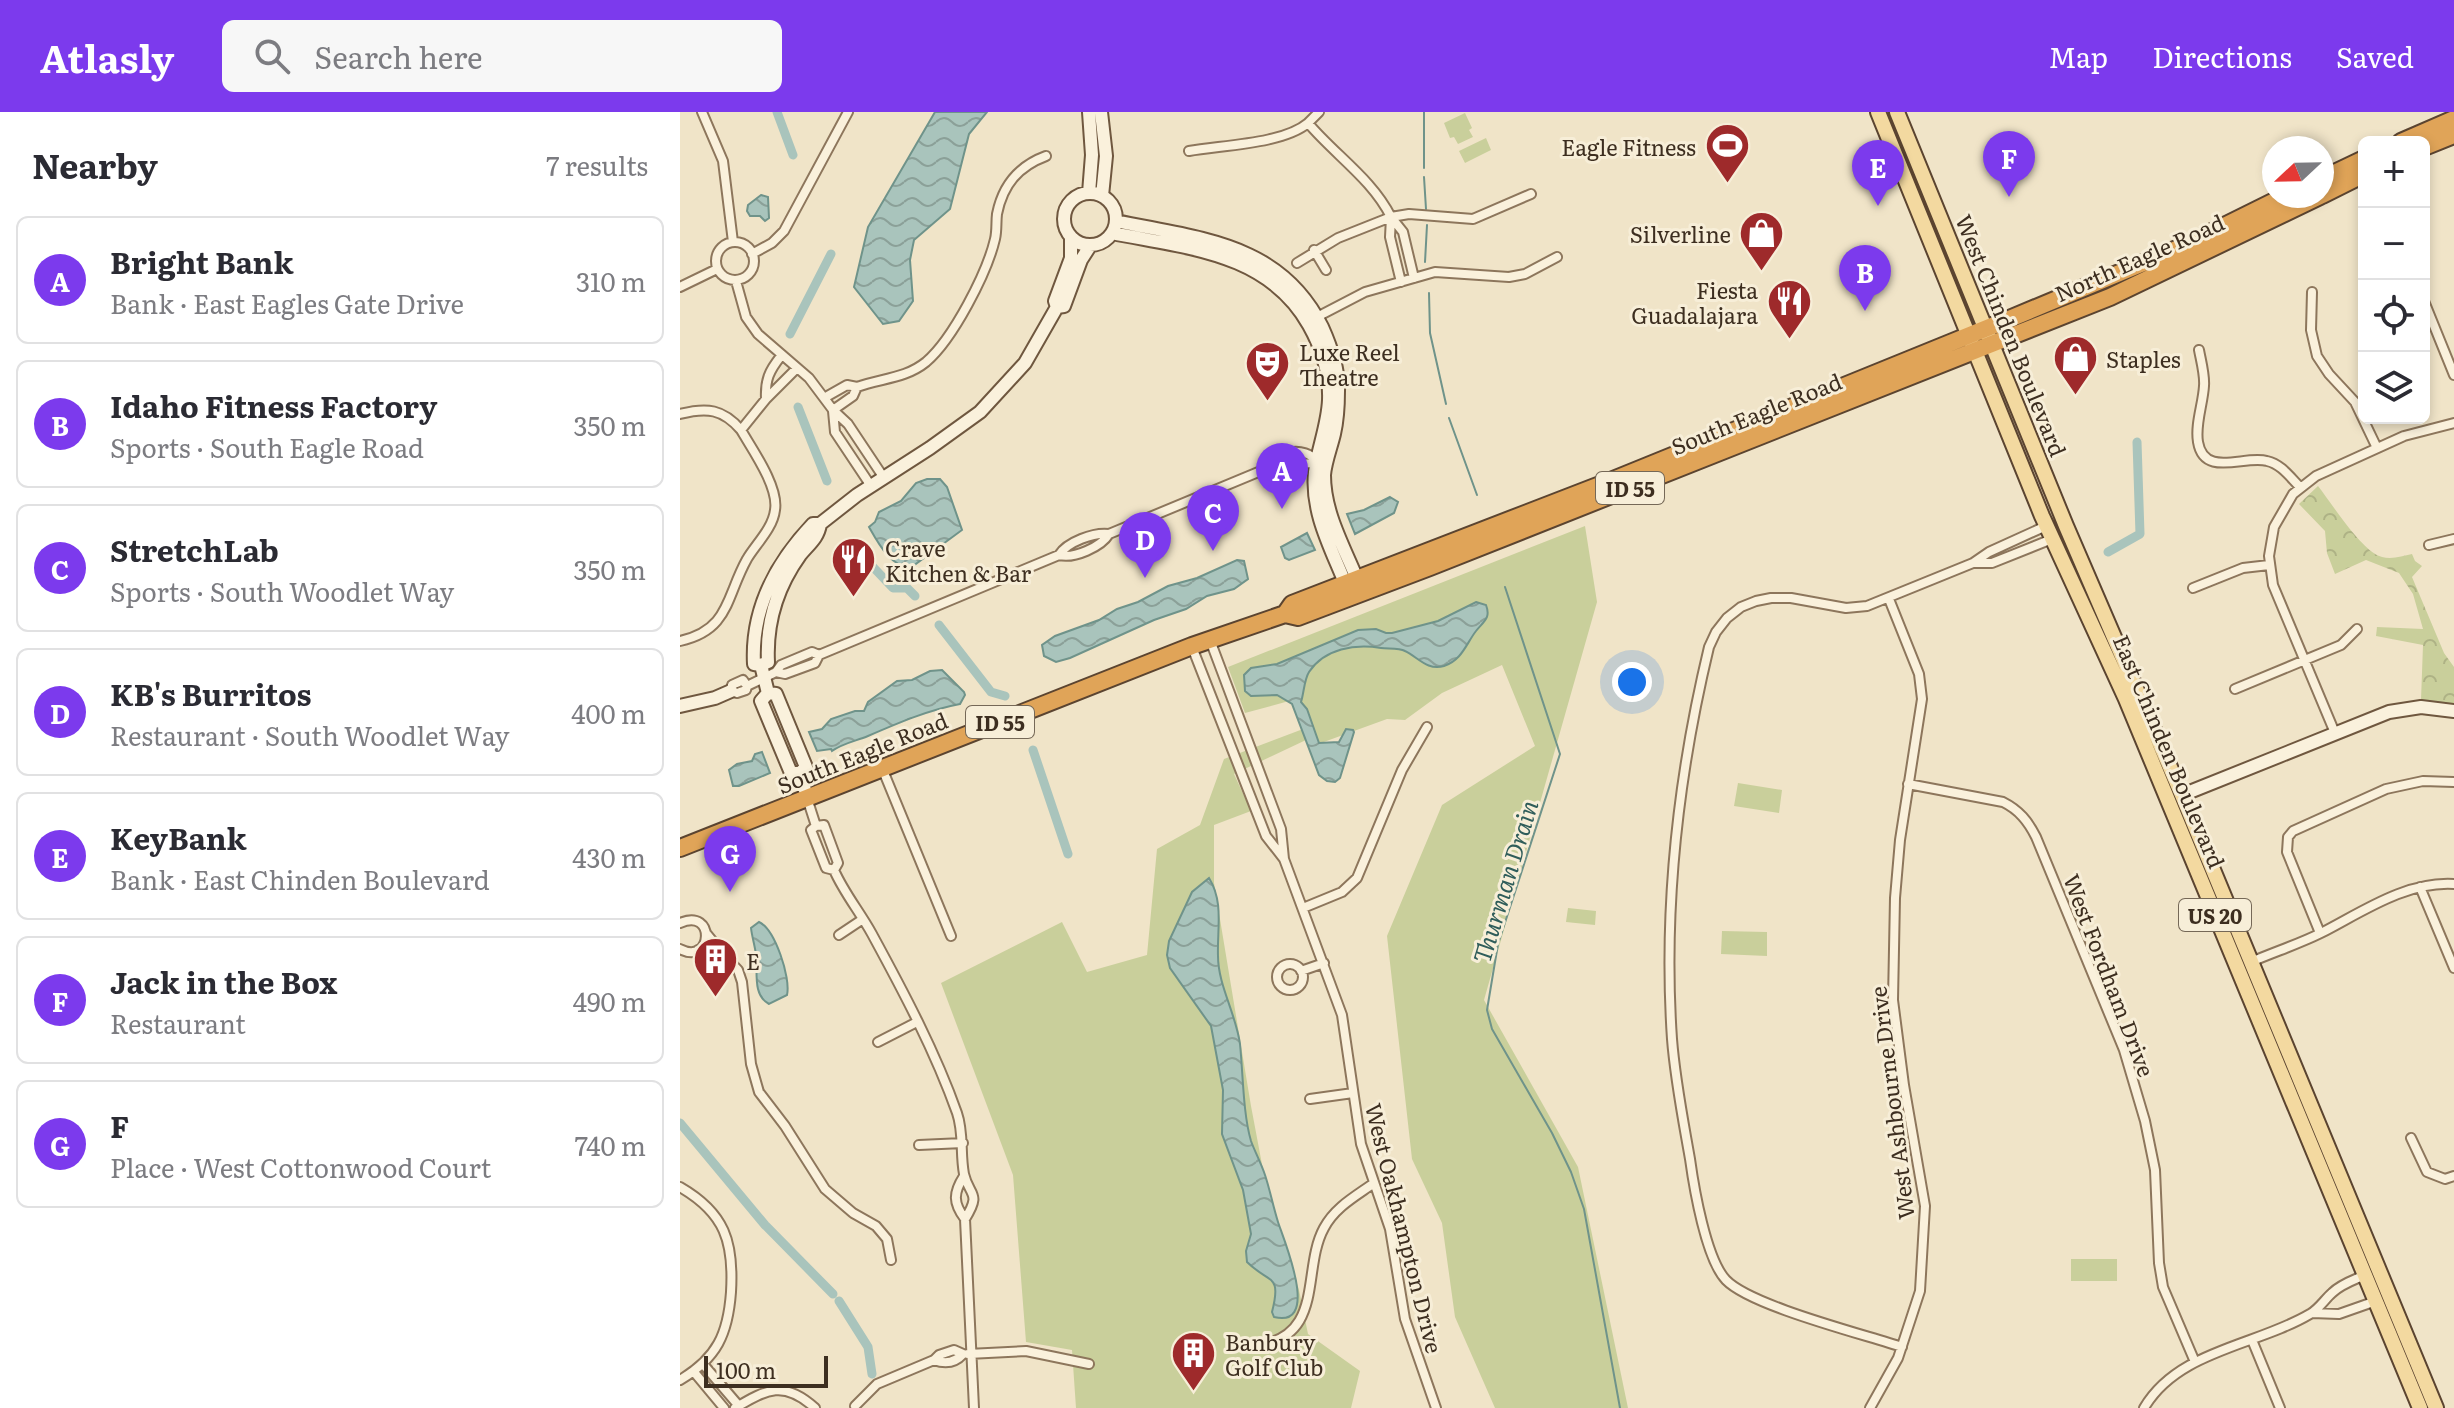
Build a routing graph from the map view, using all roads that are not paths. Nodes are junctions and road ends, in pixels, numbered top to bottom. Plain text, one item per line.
1 (702, 112) edge
2 (848, 112) edge
3 (1089, 112) edge
4 (1101, 112) edge
5 (1319, 112) edge
6 (1878, 112) edge
7 (1888, 112) edge
8 (1897, 112) edge
9 (2454, 119) edge
10 (1308, 123) junction
11 (2454, 135) edge
12 (2415, 136) edge
13 (1908, 138) junction
14 (2430, 145) edge
15 (1189, 151) dead end
16 (1046, 156) dead end
17 (2358, 162) edge
18 (2334, 173) edge
19 (2358, 177) edge
20 (2334, 189) edge
21 (1531, 194) dead end
22 (1096, 195) junction
23 (2262, 207) edge
24 (2294, 208) edge
25 (1391, 217) junction
26 (1114, 227) junction
27 (1071, 238) junction
28 (733, 242) junction
29 (1090, 246) junction
30 (1314, 250) junction
31 (752, 254) junction
32 (1557, 257) dead end
33 (1297, 263) dead end
34 (717, 269) junction
35 (1326, 270) dead end
36 (1414, 278) junction
37 (736, 281) junction
38 (1401, 282) junction
39 (680, 287) edge
40 (2312, 292) dead end
41 (1057, 307) junction
42 (2430, 316) edge
43 (1312, 320) junction
44 (1988, 336) junction
45 (1971, 343) junction
46 (2199, 350) dead end
47 (781, 356) junction
48 (797, 368) junction
49 (2454, 375) edge
50 (857, 387) junction
51 (824, 398) junction
52 (766, 399) junction
53 (833, 410) junction
54 (680, 414) edge
55 (2454, 423) edge
56 (741, 430) junction
57 (2377, 448) junction
58 (1322, 463) junction
59 (1621, 476) junction
60 (884, 478) junction
61 (871, 486) junction
62 (2300, 487) junction
63 (2049, 532) junction
64 (1471, 534) junction
65 (2454, 539) edge
66 (1488, 544) junction
67 (2429, 545) dead end
68 (1973, 563) junction
69 (2269, 565) junction
70 (2087, 574) joint
71 (1348, 587) junction
72 (2193, 588) dead end
73 (1889, 599) junction
74 (2357, 629) dead end
75 (1210, 640) junction
76 (680, 641) edge
77 (1192, 646) junction
78 (2304, 661) junction
79 (763, 680) junction
80 (2235, 689) dead end
81 (731, 691) joint
82 (680, 706) edge
83 (2454, 711) edge
84 (1427, 727) dead end
85 (2335, 733) junction
86 (882, 768) junction
87 (2454, 782) edge
88 (1908, 784) junction
89 (2182, 795) junction
90 (807, 797) junction
91 (2173, 813) junction
92 (680, 848) edge
93 (1284, 859) junction
94 (2454, 884) edge
95 (2420, 887) junction
96 (1303, 908) junction
97 (683, 919) edge
98 (863, 919) junction
99 (706, 933) junction
100 (2320, 933) junction
101 (839, 935) dead end
102 (951, 936) dead end
103 (680, 949) edge
104 (698, 950) junction
105 (724, 955) junction
106 (2251, 962) junction
107 (1324, 963) junction
108 (2454, 968) edge
109 (1301, 971) dead end
110 (917, 1022) junction
111 (878, 1042) dead end
112 (1353, 1093) junction
113 (1310, 1099) dead end
114 (2411, 1138) dead end
115 (963, 1143) junction
116 (919, 1145) dead end
117 (964, 1176) junction
118 (2454, 1176) edge
119 (1374, 1183) junction
120 (680, 1187) edge
121 (965, 1219) junction
122 (891, 1260) dead end
123 (2366, 1275) junction
124 (2376, 1301) junction
125 (2312, 1313) junction
126 (2252, 1340) junction
127 (1255, 1346) dead end
128 (1902, 1347) junction
129 (968, 1354) junction
130 (2195, 1362) junction
131 (703, 1364) junction
132 (1089, 1364) dead end
133 (694, 1372) junction
134 (680, 1380) edge
135 (737, 1407) edge
136 (853, 1407) edge
137 (724, 1408) edge
138 (815, 1408) edge
139 (974, 1408) edge
140 (1436, 1408) edge
141 (1870, 1408) edge
142 (2144, 1408) edge
143 (2280, 1408) edge
144 (2420, 1408) edge
145 (2433, 1408) edge

1 - 28 street
2 - 31 street
3 - 22 street
4 - 22 street
5 - 10 street
6 - 45 main road, East Chinden Boulevard / US 20
7 - 13 main road
8 - 13 main road, West Chinden Boulevard / US 20
9 - 12 highway
10 - 15 street
10 - 25 street
11 - 14 highway
13 - 44 main road, West Chinden Boulevard / US 20
16 - 50 street
17 - 18 highway
19 - 20 highway, North Eagle Road / ID 55
21 - 25 street
22 - 26 street
22 - 27 street
23 - 44 highway, North Eagle Road / ID 55
24 - 44 highway, North Eagle Road / ID 55
25 - 30 street
25 - 36 street
25 - 38 street
26 - 29 street
26 - 43 street
27 - 29 street
27 - 41 street
28 - 31 street
28 - 34 street
29 - 41 street
30 - 33 street
30 - 35 street
31 - 37 street
32 - 36 street
34 - 37 street
34 - 39 street
36 - 38 street
37 - 47 street
38 - 43 street
40 - 57 street
41 - 60 street
42 - 49 street
43 - 58 street
44 - 45 highway, North Eagle Road / ID 55
44 - 70 main road, West Chinden Boulevard / US 20
45 - 59 highway, South Eagle Road / ID 55
45 - 63 main road, East Chinden Boulevard / US 20
45 - 66 highway, South Eagle Road / ID 55
46 - 62 street
47 - 48 street
47 - 52 street
48 - 51 street
48 - 52 street
50 - 51 street
50 - 53 street
51 - 53 street
52 - 56 street
53 - 60 street
53 - 61 street
54 - 56 street
55 - 57 street
56 - 76 street
57 - 62 street
58 - 71 street
58 - 79 street
59 - 64 highway, South Eagle Road / ID 55
59 - 66 highway
60 - 61 street
61 - 79 street
62 - 69 street
63 - 68 street
63 - 68 street
63 - 91 main road, East Chinden Boulevard / US 20
64 - 71 highway, South Eagle Road / ID 55
64 - 71 highway
65 - 67 street
66 - 71 highway, South Eagle Road / ID 55
68 - 73 street
69 - 72 street
69 - 78 street
70 - 89 main road, East Chinden Boulevard / US 20
71 - 75 highway, South Eagle Road / ID 55
73 - 88 street, West Ashbourne Drive
73 - 128 street
74 - 78 street
75 - 77 highway, South Eagle Road / ID 55
75 - 93 street, West Oakhampton Drive
77 - 86 highway, South Eagle Road / ID 55
77 - 93 street, West Oakhampton Drive
78 - 80 street
78 - 85 street
79 - 81 street
79 - 90 street
81 - 82 street
83 - 85 street
84 - 96 street
85 - 89 street
86 - 90 highway, South Eagle Road / ID 55
86 - 102 street
87 - 100 street
88 - 128 street, West Ashbourne Drive
88 - 130 street, West Fordham Drive
89 - 106 main road, East Chinden Boulevard / US 20
90 - 92 highway, South Eagle Road / ID 55
90 - 98 street
91 - 106 main road
91 - 123 main road, East Chinden Boulevard / US 20
93 - 96 street, West Oakhampton Drive
94 - 95 street
95 - 100 street
95 - 108 street
96 - 107 street, West Oakhampton Drive
97 - 99 street
98 - 101 street
98 - 110 street
99 - 104 street
99 - 105 street
100 - 106 street
103 - 104 street
104 - 105 street
105 - 122 street
106 - 145 main road, East Chinden Boulevard / US 20
107 - 109 street
107 - 112 street, West Oakhampton Drive
110 - 111 street
110 - 115 street
112 - 113 street
112 - 119 street, West Oakhampton Drive
114 - 118 street
115 - 116 street
115 - 117 street
117 - 121 street
117 - 121 street
119 - 127 street
119 - 140 street, West Oakhampton Drive
120 - 131 street
121 - 129 street
123 - 124 main road, East Chinden Boulevard / US 20
123 - 125 street
123 - 145 main road
124 - 125 street
124 - 144 main road, East Chinden Boulevard / US 20
125 - 126 street
126 - 130 street
126 - 143 street
128 - 141 street, West Ashbourne Drive
129 - 132 street
129 - 136 street
129 - 139 street
130 - 142 street
131 - 133 street
131 - 135 street
133 - 134 street
133 - 137 street
135 - 138 street

